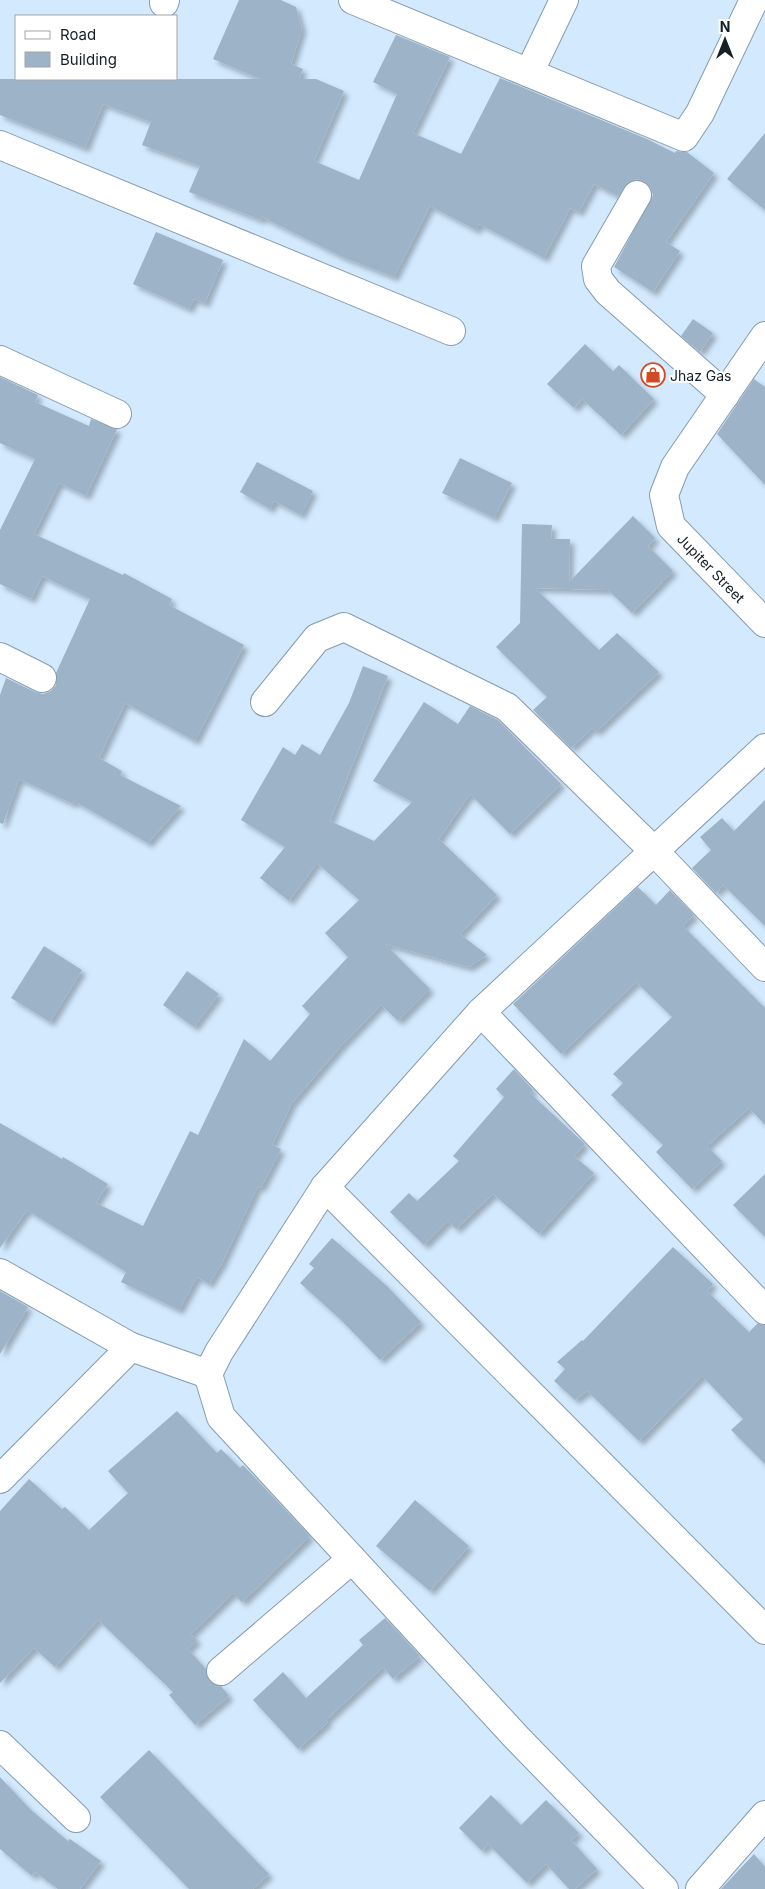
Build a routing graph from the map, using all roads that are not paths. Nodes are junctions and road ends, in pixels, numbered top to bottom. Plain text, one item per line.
1 (564, 0) edge
2 (754, 0) edge
3 (361, 1) edge
4 (529, 73) junction
5 (0, 145) edge
6 (637, 195) dead end
7 (451, 331) dead end
8 (761, 352) edge
9 (0, 360) edge
10 (724, 395) junction
11 (117, 414) dead end
12 (765, 623) edge
13 (0, 658) edge
14 (42, 678) dead end
15 (265, 702) dead end
16 (765, 748) edge
17 (655, 852) junction
18 (765, 967) edge
19 (481, 1012) junction
20 (325, 1187) junction
21 (0, 1273) edge
22 (765, 1310) edge
23 (131, 1347) junction
24 (208, 1374) junction
25 (0, 1479) edge
26 (352, 1559) junction
27 (765, 1630) edge
28 (221, 1671) dead end
29 (0, 1746) edge
30 (765, 1815) edge
31 (76, 1818) dead end
32 (664, 1889) edge
33 (700, 1889) edge

1 - 4 street
2 - 4 street
3 - 4 street
5 - 7 street
6 - 10 street
8 - 10 street, Jupiter Street
9 - 11 street
10 - 12 street, Jupiter Street
13 - 14 street
15 - 17 street
16 - 17 street
17 - 18 street
17 - 19 street
19 - 20 street
19 - 22 street
20 - 24 street
20 - 27 street
21 - 23 street
23 - 24 street
23 - 25 street
24 - 26 street
26 - 28 street
26 - 32 street
29 - 31 street
30 - 33 street

